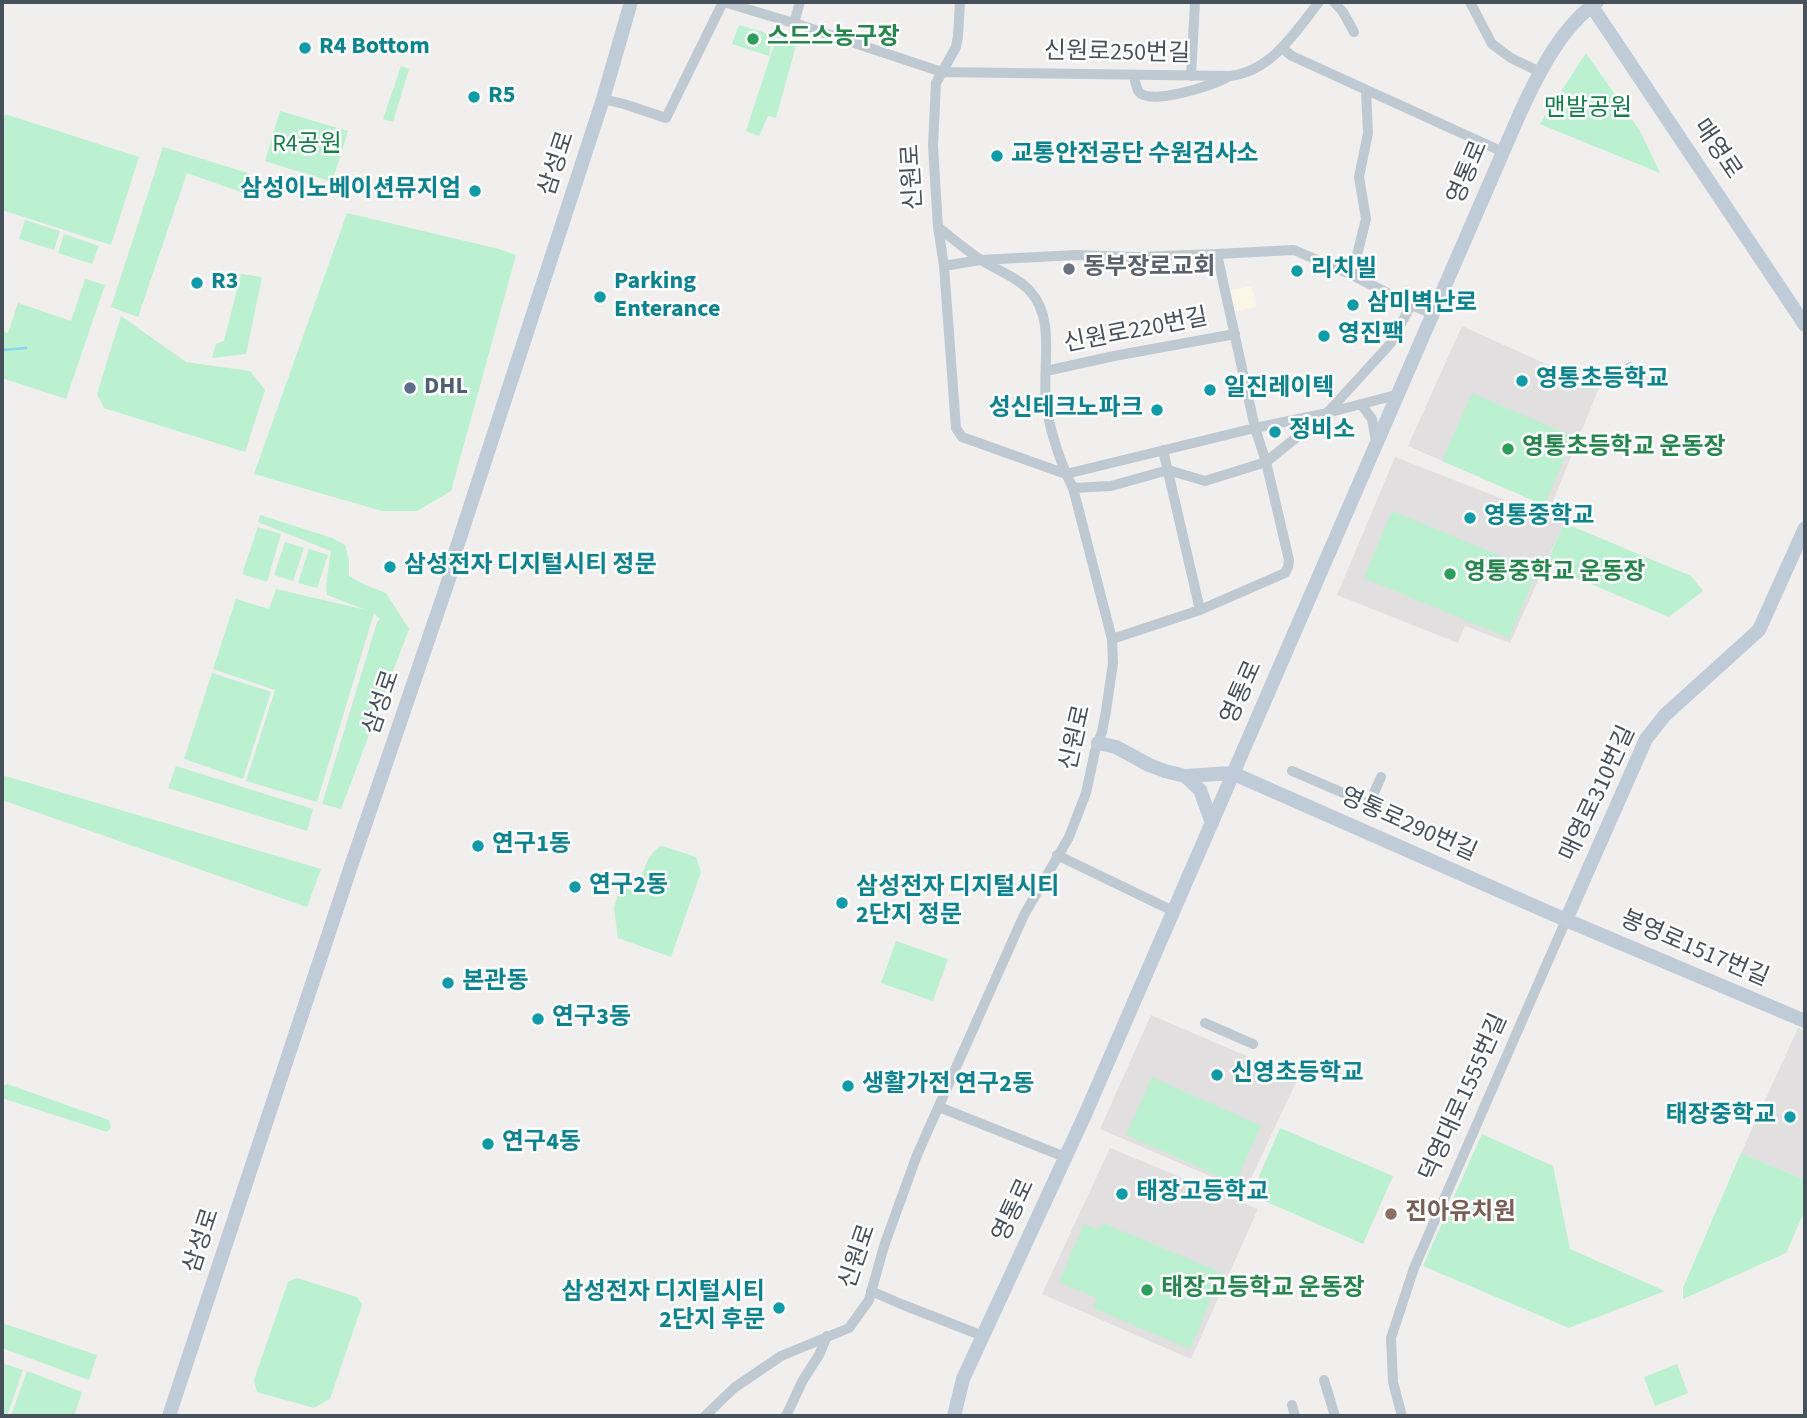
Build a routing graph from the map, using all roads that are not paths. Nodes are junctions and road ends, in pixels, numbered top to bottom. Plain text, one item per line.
1 (631, 2) edge
2 (727, 2) edge
3 (800, 2) edge
4 (960, 2) edge
5 (1195, 2) edge
6 (1319, 2) edge
7 (1334, 2) edge
8 (1470, 2) edge
9 (1592, 3) edge
10 (794, 23) junction
11 (1354, 32) dead end
12 (1282, 48) junction
13 (942, 72) junction
14 (1540, 72) junction
15 (1134, 76) junction
16 (1191, 76) junction
17 (1230, 76) junction
18 (1366, 91) junction
19 (603, 99) junction
20 (1503, 152) junction
21 (938, 227) junction
22 (1217, 254) junction
23 (981, 260) junction
24 (944, 266) junction
25 (1352, 275) junction
26 (1411, 305) junction
27 (1434, 314) junction
28 (1805, 325) edge
29 (1234, 334) junction
30 (1046, 371) junction
31 (1396, 395) junction
32 (1361, 404) junction
33 (1329, 411) junction
34 (1255, 428) junction
35 (1377, 443) junction
36 (1163, 450) junction
37 (1266, 462) junction
38 (1168, 470) junction
39 (1066, 474) junction
40 (1073, 488) junction
41 (1805, 528) edge
42 (1200, 610) junction
43 (1112, 639) junction
44 (1098, 743) junction
45 (1292, 771) dead end
46 (1233, 774) junction
47 (1185, 776) junction
48 (1381, 777) dead end
49 (1212, 823) junction
50 (1057, 855) junction
51 (1173, 911) junction
52 (1566, 920) junction
53 (1805, 1021) edge
54 (1205, 1023) dead end
55 (1253, 1044) dead end
56 (939, 1107) junction
57 (1065, 1157) junction
58 (872, 1291) junction
59 (827, 1336) junction
60 (983, 1336) junction
61 (1324, 1380) dead end
62 (1292, 1405) dead end
63 (169, 1416) edge
64 (705, 1416) edge
65 (786, 1416) edge
66 (954, 1416) edge
67 (1296, 1416) edge
68 (1335, 1416) edge
69 (1402, 1416) edge

1 - 19 street, 삼성로
2 - 10 street, 신원로250번길
2 - 19 street
3 - 10 street
4 - 13 street, 신원로
5 - 16 street
6 - 12 street, 신원로250번길
7 - 11 street
8 - 14 street
9 - 14 street, 영통로
9 - 28 street, 매영로
10 - 13 street, 신원로250번길
12 - 17 street, 신원로250번길
12 - 18 street
13 - 15 street, 신원로250번길
13 - 21 street, 신원로
14 - 20 street, 영통로
15 - 16 street, 신원로250번길
15 - 17 street
16 - 17 street, 신원로250번길
18 - 20 street
18 - 25 street
19 - 63 street, 삼성로
20 - 27 street, 영통로
21 - 23 street, 신원로
21 - 24 street
22 - 23 street
22 - 25 street
22 - 29 street
23 - 24 street
23 - 30 street, 신원로
24 - 39 street
25 - 26 street
26 - 27 street
26 - 33 street
27 - 31 street, 영통로
29 - 30 street, 신원로220번길
29 - 34 street
30 - 39 street, 신원로
31 - 32 street
31 - 35 street, 영통로
32 - 33 street
32 - 35 street
33 - 34 street
33 - 37 street
34 - 36 street
34 - 37 street
35 - 46 street, 영통로
36 - 38 street
36 - 39 street
37 - 38 street
37 - 42 street
38 - 40 street
38 - 42 street
39 - 40 street, 신원로
40 - 43 street, 신원로
41 - 52 street, 매영로310번길
42 - 43 street
43 - 44 street, 신원로
44 - 47 street
44 - 50 street, 신원로
45 - 48 street
46 - 47 street
46 - 49 street, 영통로
46 - 52 street, 영통로290번길
47 - 49 street
49 - 51 street, 영통로
50 - 51 street
50 - 56 street, 신원로
51 - 57 street, 영통로
52 - 53 street, 봉영로1517번길
52 - 69 street, 덕영대로1555번길
54 - 55 street
56 - 57 street
56 - 58 street, 신원로
57 - 60 street, 영통로
58 - 59 street, 신원로
58 - 60 street
59 - 64 street, 신원로
59 - 65 street
60 - 66 street, 영통로
61 - 68 street
62 - 67 street

